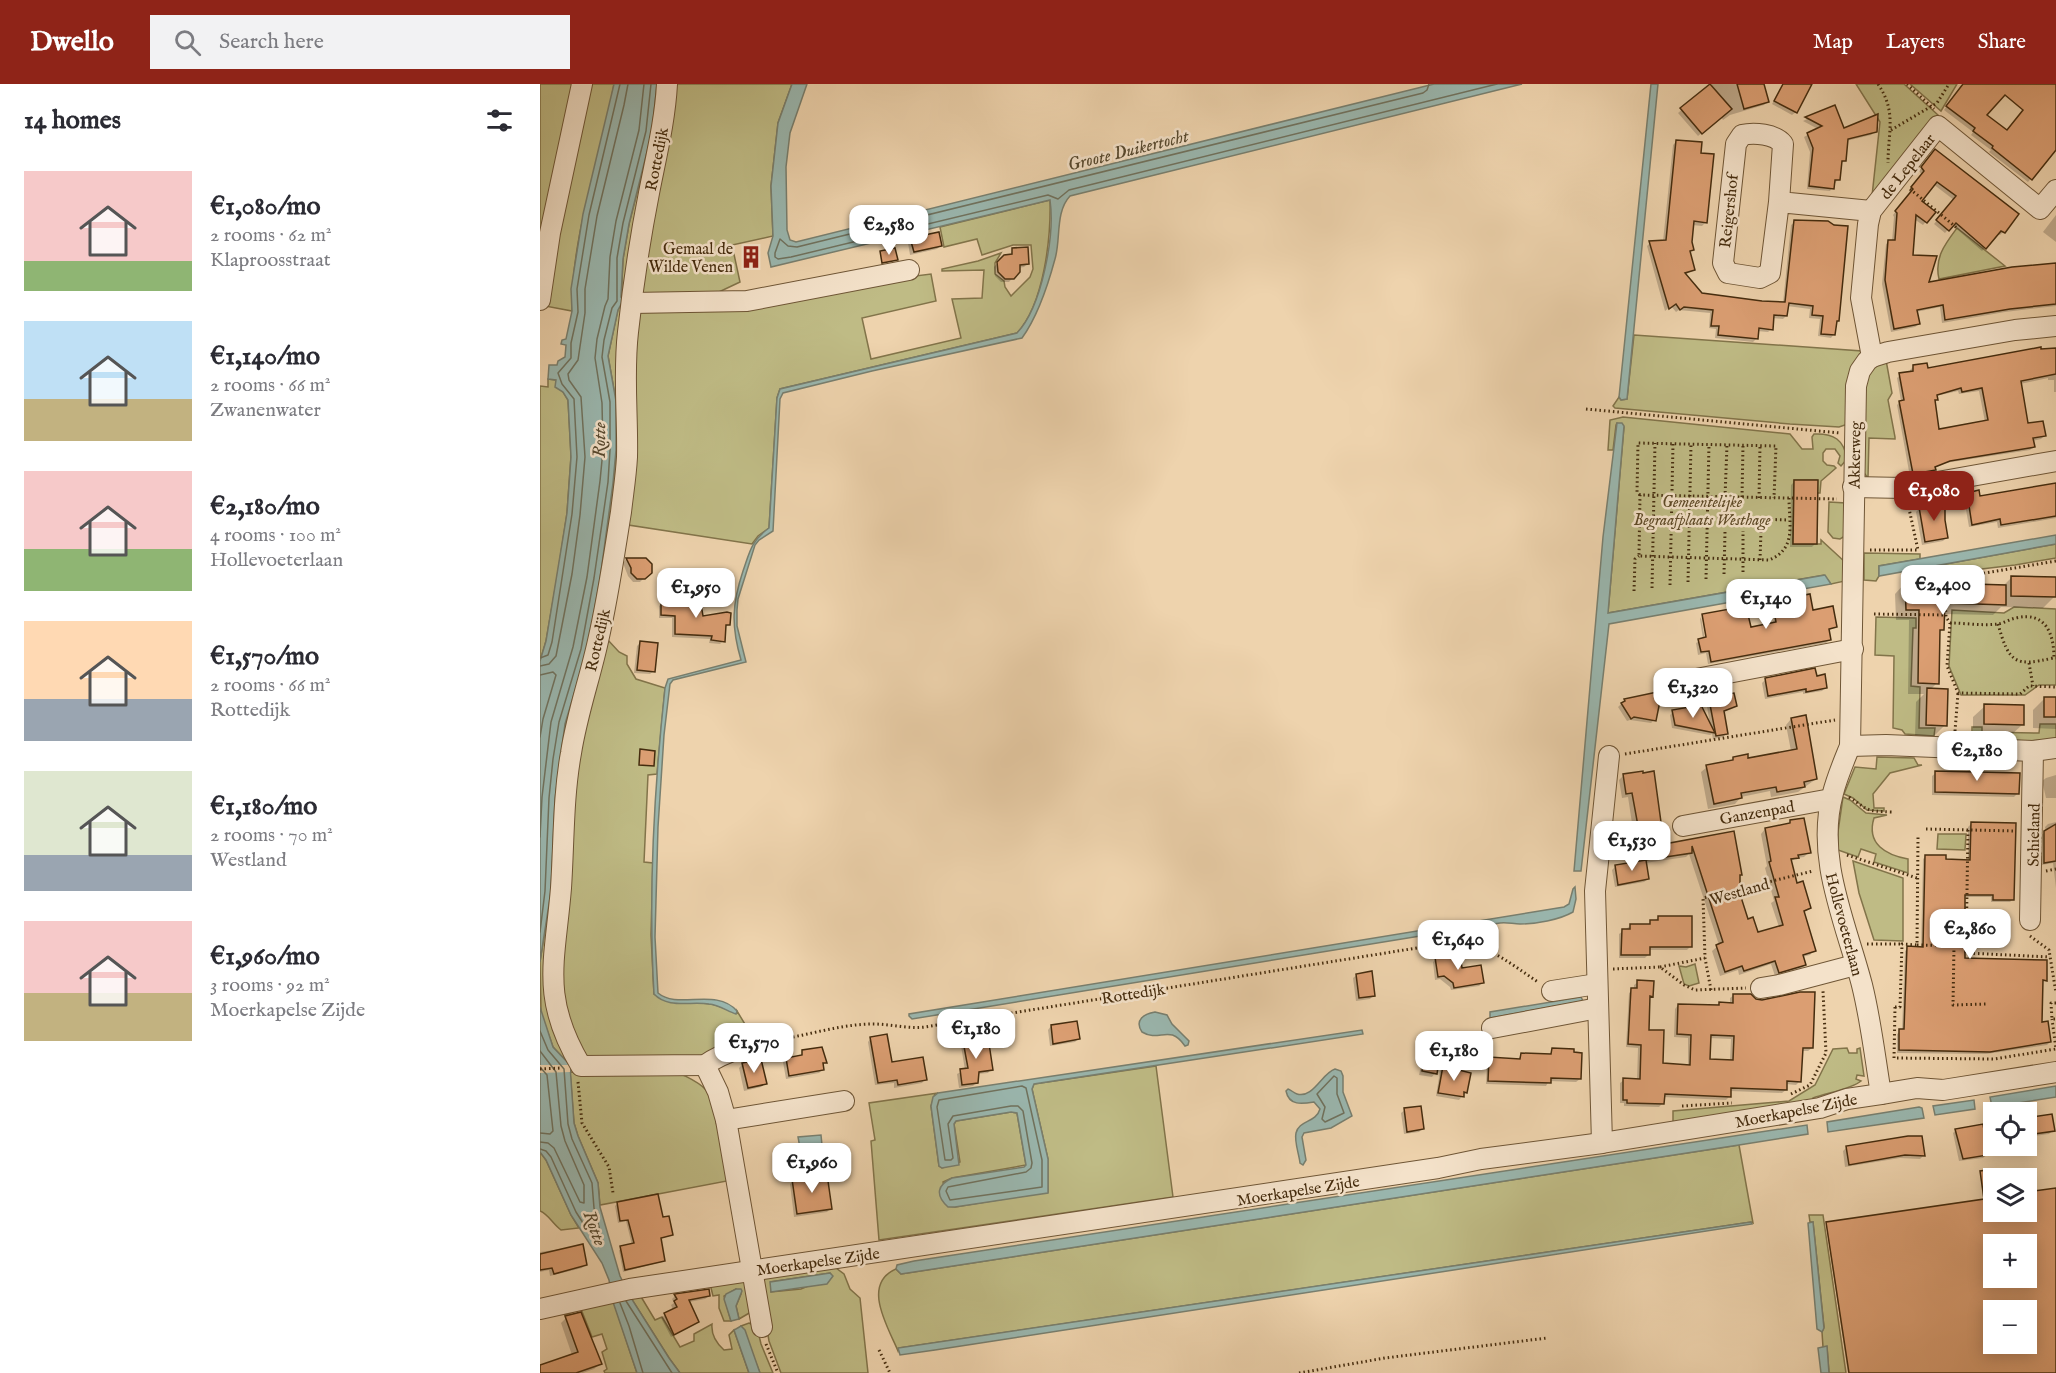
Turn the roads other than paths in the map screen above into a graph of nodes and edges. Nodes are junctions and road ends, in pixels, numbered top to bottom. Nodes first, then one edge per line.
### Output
1 (582, 84) edge
2 (667, 84) edge
3 (2056, 190) edge
4 (1779, 202) junction
5 (1871, 211) junction
6 (909, 270) dead end
7 (540, 300) edge
8 (632, 303) junction
9 (2056, 326) edge
10 (1872, 357) junction
11 (2056, 461) edge
12 (1853, 493) junction
13 (1852, 649) junction
14 (1691, 680) dead end
15 (1850, 746) junction
16 (2056, 748) edge
17 (2034, 751) junction
18 (1608, 756) road end
19 (1832, 795) junction
20 (1683, 826) dead end
21 (2030, 928) road end
22 (1853, 957) junction
23 (1597, 978) junction
24 (1761, 988) road end
25 (1552, 992) road end
26 (1598, 1008) junction
27 (1492, 1028) dead end
28 (776, 1040) road end
29 (705, 1065) junction
30 (2056, 1072) edge
31 (1881, 1094) junction
32 (844, 1101) dead end
33 (726, 1120) junction
34 (1602, 1143) junction
35 (753, 1270) junction
36 (540, 1309) edge
37 (762, 1327) road end

1 - 7 street
2 - 8 street, Rottedijk
3 - 5 street, de Lepelaar
4 - 4 street, Reigershof
4 - 5 street
5 - 10 street, de Lepelaar
6 - 8 street
8 - 29 street, Rottedijk
9 - 10 street
10 - 12 street, Akkerweg
11 - 12 street
12 - 13 street, Akkerweg
13 - 14 street
13 - 15 street, Akkerweg
15 - 17 street
15 - 19 street, Hollevoeterlaan
16 - 17 street
17 - 21 street, Schieland
18 - 23 street
19 - 20 street, Ganzenpad
19 - 22 street, Hollevoeterlaan
22 - 24 street
22 - 31 street, Hollevoeterlaan
23 - 25 street
23 - 26 street
26 - 27 street
26 - 34 street
28 - 29 street
29 - 33 street
30 - 31 street, Moerkapelse Zijde
31 - 34 street, Moerkapelse Zijde
32 - 33 street
33 - 35 street
34 - 35 street, Moerkapelse Zijde
35 - 36 street, Moerkapelse Zijde
35 - 37 street

